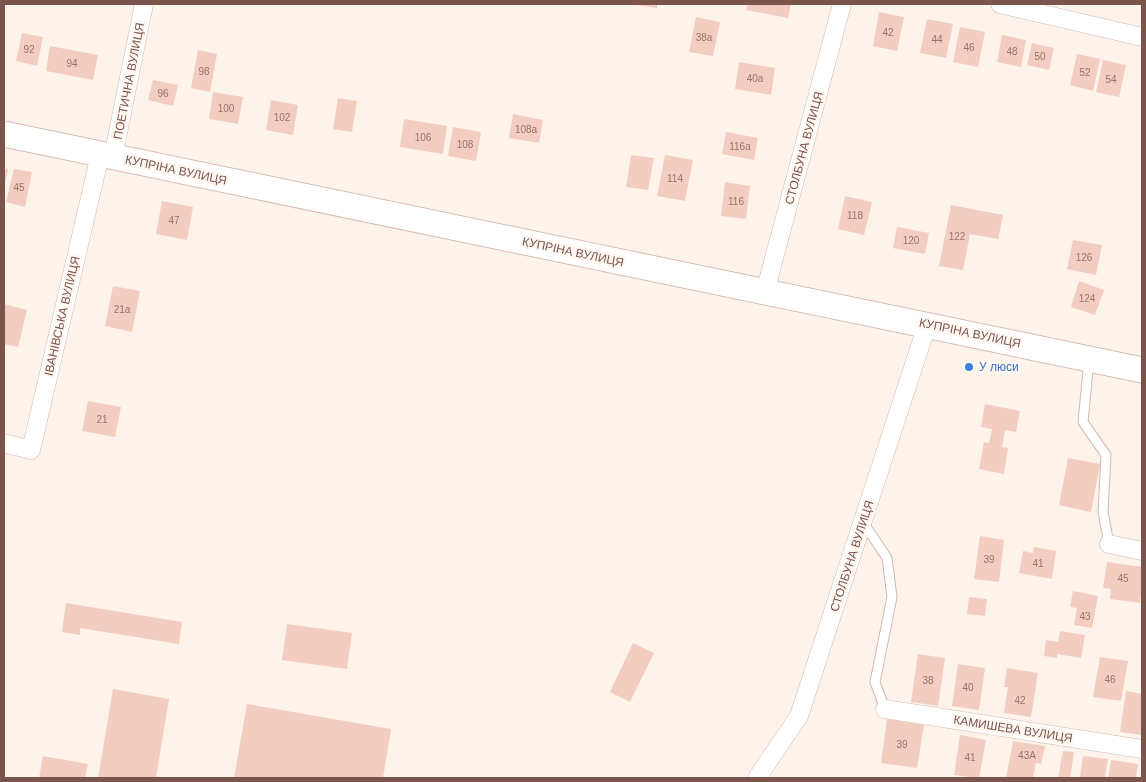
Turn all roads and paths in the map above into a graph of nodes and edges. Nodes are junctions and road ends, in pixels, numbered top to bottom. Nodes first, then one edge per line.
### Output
1 (144, 4) edge
2 (842, 4) edge
3 (1000, 4) edge
4 (1142, 37) edge
5 (4, 134) edge
6 (107, 156) junction
7 (766, 292) junction
8 (928, 325) junction
9 (1089, 358) junction
10 (1142, 370) edge
11 (4, 443) edge
12 (863, 522) junction
13 (1109, 544) joint
14 (1142, 551) edge
15 (885, 709) joint
16 (1142, 749) edge
17 (757, 778) edge

1 - 6 street, ПОЕТИЧНА ВУЛИЦЯ
2 - 7 street, СТОЛБУНА ВУЛИЦЯ
3 - 4 street
5 - 6 main road, КУПРІНА ВУЛИЦЯ
6 - 7 main road, КУПРІНА ВУЛИЦЯ
6 - 11 street, ІВАНІВСЬКА ВУЛИЦЯ
7 - 8 main road, КУПРІНА ВУЛИЦЯ
8 - 9 main road, КУПРІНА ВУЛИЦЯ
8 - 12 street, СТОЛБУНА ВУЛИЦЯ
9 - 10 main road, КУПРІНА ВУЛИЦЯ
9 - 13 lane
12 - 15 lane
12 - 17 street, СТОЛБУНА ВУЛИЦЯ
13 - 14 street
15 - 16 street, КАМИШЕВА ВУЛИЦЯ

